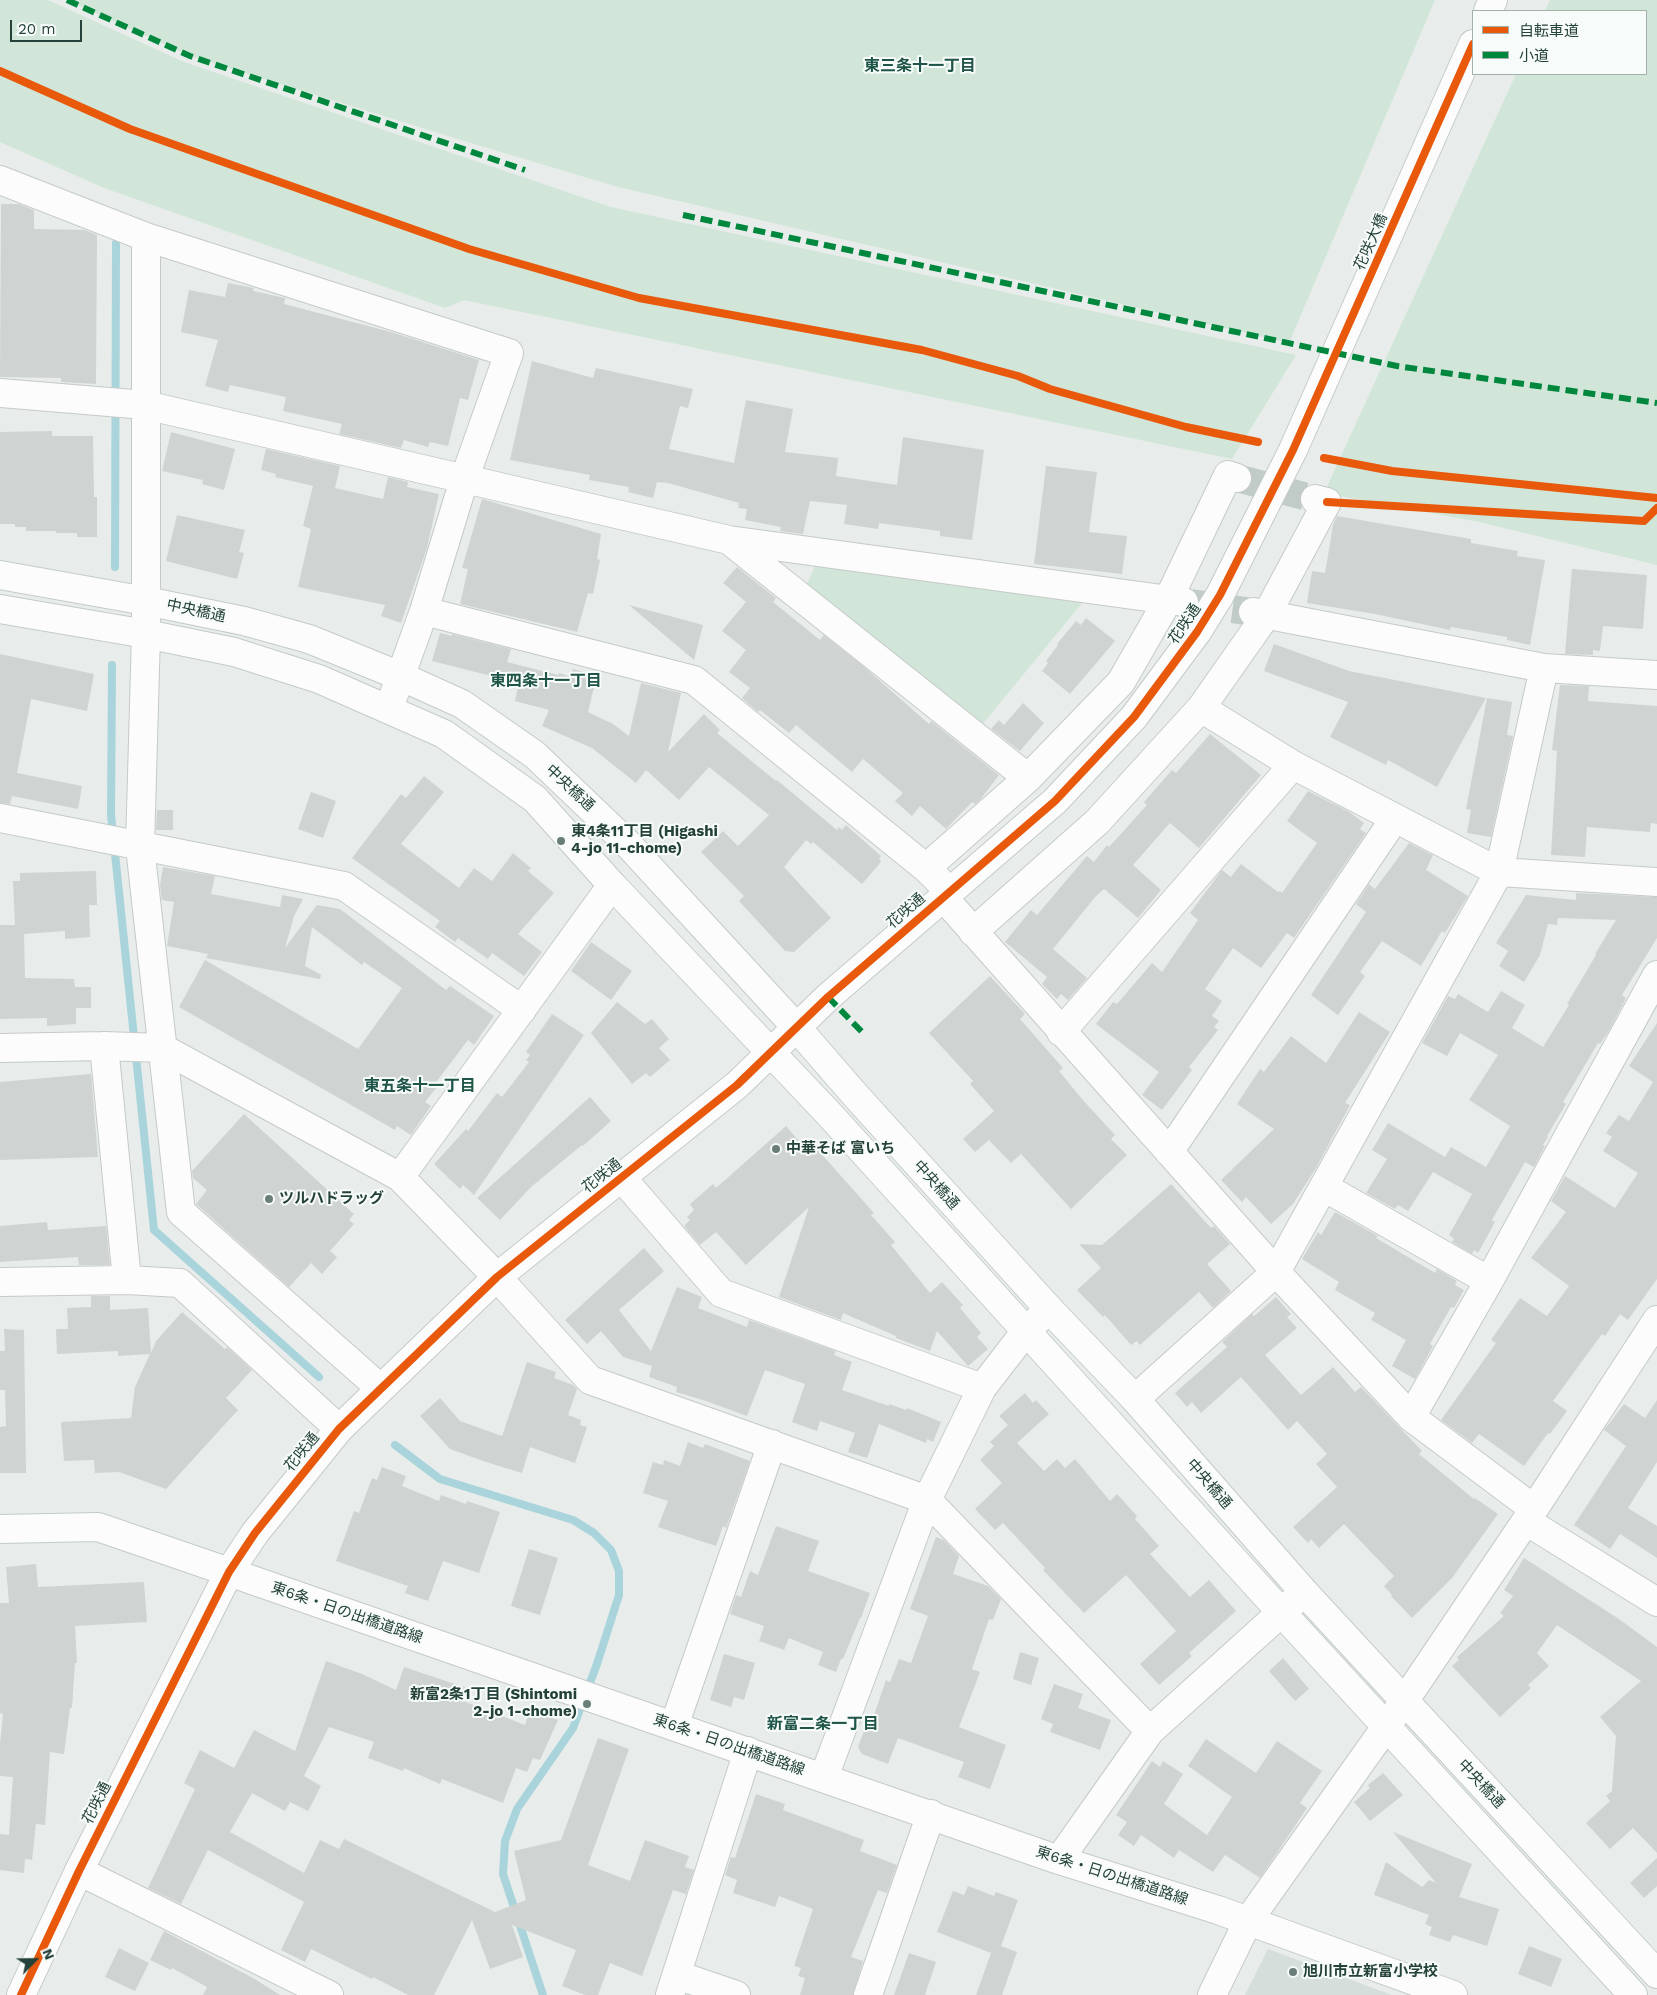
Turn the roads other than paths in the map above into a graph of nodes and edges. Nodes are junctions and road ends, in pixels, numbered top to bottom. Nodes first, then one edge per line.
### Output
1 (1472, 46) edge
2 (0, 180) edge
3 (146, 237) junction
4 (0, 393) edge
5 (124, 403) junction
6 (1293, 450) joint
7 (1237, 478) dead end
8 (464, 480) junction
9 (1315, 499) dead end
10 (729, 540) junction
11 (0, 575) edge
12 (146, 600) junction
13 (1176, 601) junction
14 (0, 610) edge
15 (424, 610) junction
16 (1260, 613) junction
17 (146, 634) junction
18 (1544, 668) junction
19 (1657, 675) edge
20 (400, 676) junction
21 (389, 708) junction
22 (1201, 708) junction
23 (1293, 765) junction
24 (1028, 778) junction
25 (0, 818) edge
26 (1395, 818) junction
27 (121, 842) junction
28 (926, 868) junction
29 (1498, 872) junction
30 (1657, 882) edge
31 (612, 885) junction
32 (946, 894) junction
33 (974, 932) junction
34 (1657, 975) edge
35 (522, 1010) junction
36 (797, 1028) junction
37 (1061, 1032) junction
38 (133, 1047) junction
39 (0, 1048) edge
40 (771, 1053) junction
41 (1169, 1152) junction
42 (400, 1177) junction
43 (622, 1178) junction
44 (1324, 1187) junction
45 (1276, 1272) junction
46 (497, 1277) junction
47 (127, 1280) junction
48 (1489, 1281) junction
49 (0, 1282) edge
50 (1049, 1309) junction
51 (1657, 1320) edge
52 (1026, 1331) junction
53 (380, 1388) junction
54 (982, 1388) junction
55 (1135, 1399) junction
56 (1411, 1417) junction
57 (339, 1429) junction
58 (772, 1444) junction
59 (927, 1500) junction
60 (1530, 1515) junction
61 (0, 1529) edge
62 (229, 1572) junction
63 (1304, 1592) junction
64 (1657, 1602) edge
65 (1281, 1612) junction
66 (1405, 1700) junction
67 (674, 1726) junction
68 (1386, 1727) junction
69 (1150, 1731) junction
70 (748, 1751) junction
71 (824, 1777) junction
72 (930, 1814) junction
73 (1059, 1860) junction
74 (79, 1870) junction
75 (1248, 1921) junction
76 (1657, 1974) edge
77 (673, 1985) edge
78 (21, 1995) edge
79 (329, 1995) edge
80 (736, 1995) edge
81 (868, 1995) edge
82 (1212, 1995) edge
83 (1453, 1995) edge
84 (1633, 1995) edge

1 - 6 street, 花咲大橋
2 - 3 street
3 - 5 street
3 - 8 street
4 - 5 street
5 - 8 street
5 - 12 street
6 - 32 street, 花咲通
7 - 13 street
8 - 10 street
8 - 15 street
9 - 16 street
10 - 13 street
10 - 24 street
11 - 12 street, 中央橋通
12 - 17 street
12 - 20 street, 中央橋通
13 - 24 street
14 - 17 street, 中央橋通
15 - 20 street
15 - 28 street
16 - 18 street
16 - 22 street
17 - 21 street, 中央橋通
17 - 27 street
18 - 19 street
18 - 29 street
20 - 21 street
20 - 36 street, 中央橋通
21 - 31 street, 中央橋通
22 - 23 street
22 - 33 street
23 - 26 street
23 - 37 street
24 - 28 street
25 - 27 street
26 - 29 street
26 - 41 street
27 - 35 street
27 - 38 street
28 - 32 street
29 - 30 street
29 - 44 street
31 - 35 street
31 - 40 street, 中央橋通
32 - 33 street
32 - 36 street, 花咲通
33 - 37 street
34 - 48 street
35 - 42 street
36 - 40 street, 花咲通
36 - 50 street, 中央橋通
37 - 41 street
38 - 39 street
38 - 42 street
38 - 47 street
38 - 53 street
40 - 43 street, 花咲通
40 - 52 street, 中央橋通
41 - 45 street
42 - 46 street
43 - 46 street, 花咲通
43 - 54 street
44 - 45 street
44 - 48 street
45 - 55 street
45 - 56 street
46 - 53 street, 花咲通
46 - 58 street
47 - 49 street
47 - 57 street
48 - 56 street
50 - 52 street
50 - 55 street, 中央橋通
51 - 60 street
52 - 54 street
52 - 65 street, 中央橋通
53 - 57 street, 花咲通
54 - 59 street
55 - 63 street, 中央橋通
56 - 60 street
57 - 62 street, 花咲通
58 - 59 street
58 - 67 street
59 - 69 street
59 - 71 street
60 - 64 street
60 - 66 street
61 - 62 street, 東6条・日の出橋道路線
62 - 67 street, 東6条・日の出橋道路線
62 - 74 street, 花咲通
63 - 65 street
63 - 66 street, 中央橋通
65 - 68 street, 中央橋通
65 - 69 street
66 - 68 street
66 - 76 street, 中央橋通
67 - 70 street, 東6条・日の出橋道路線
68 - 75 street
68 - 84 street, 中央橋通
69 - 73 street
70 - 71 street, 東6条・日の出橋道路線
70 - 77 street
71 - 72 street, 東6条・日の出橋道路線
72 - 73 street, 東6条・日の出橋道路線
72 - 81 street
73 - 75 street, 東6条・日の出橋道路線
74 - 78 street, 花咲通
74 - 79 street
75 - 82 street
75 - 83 street, 東6条・日の出橋道路線
77 - 80 street

